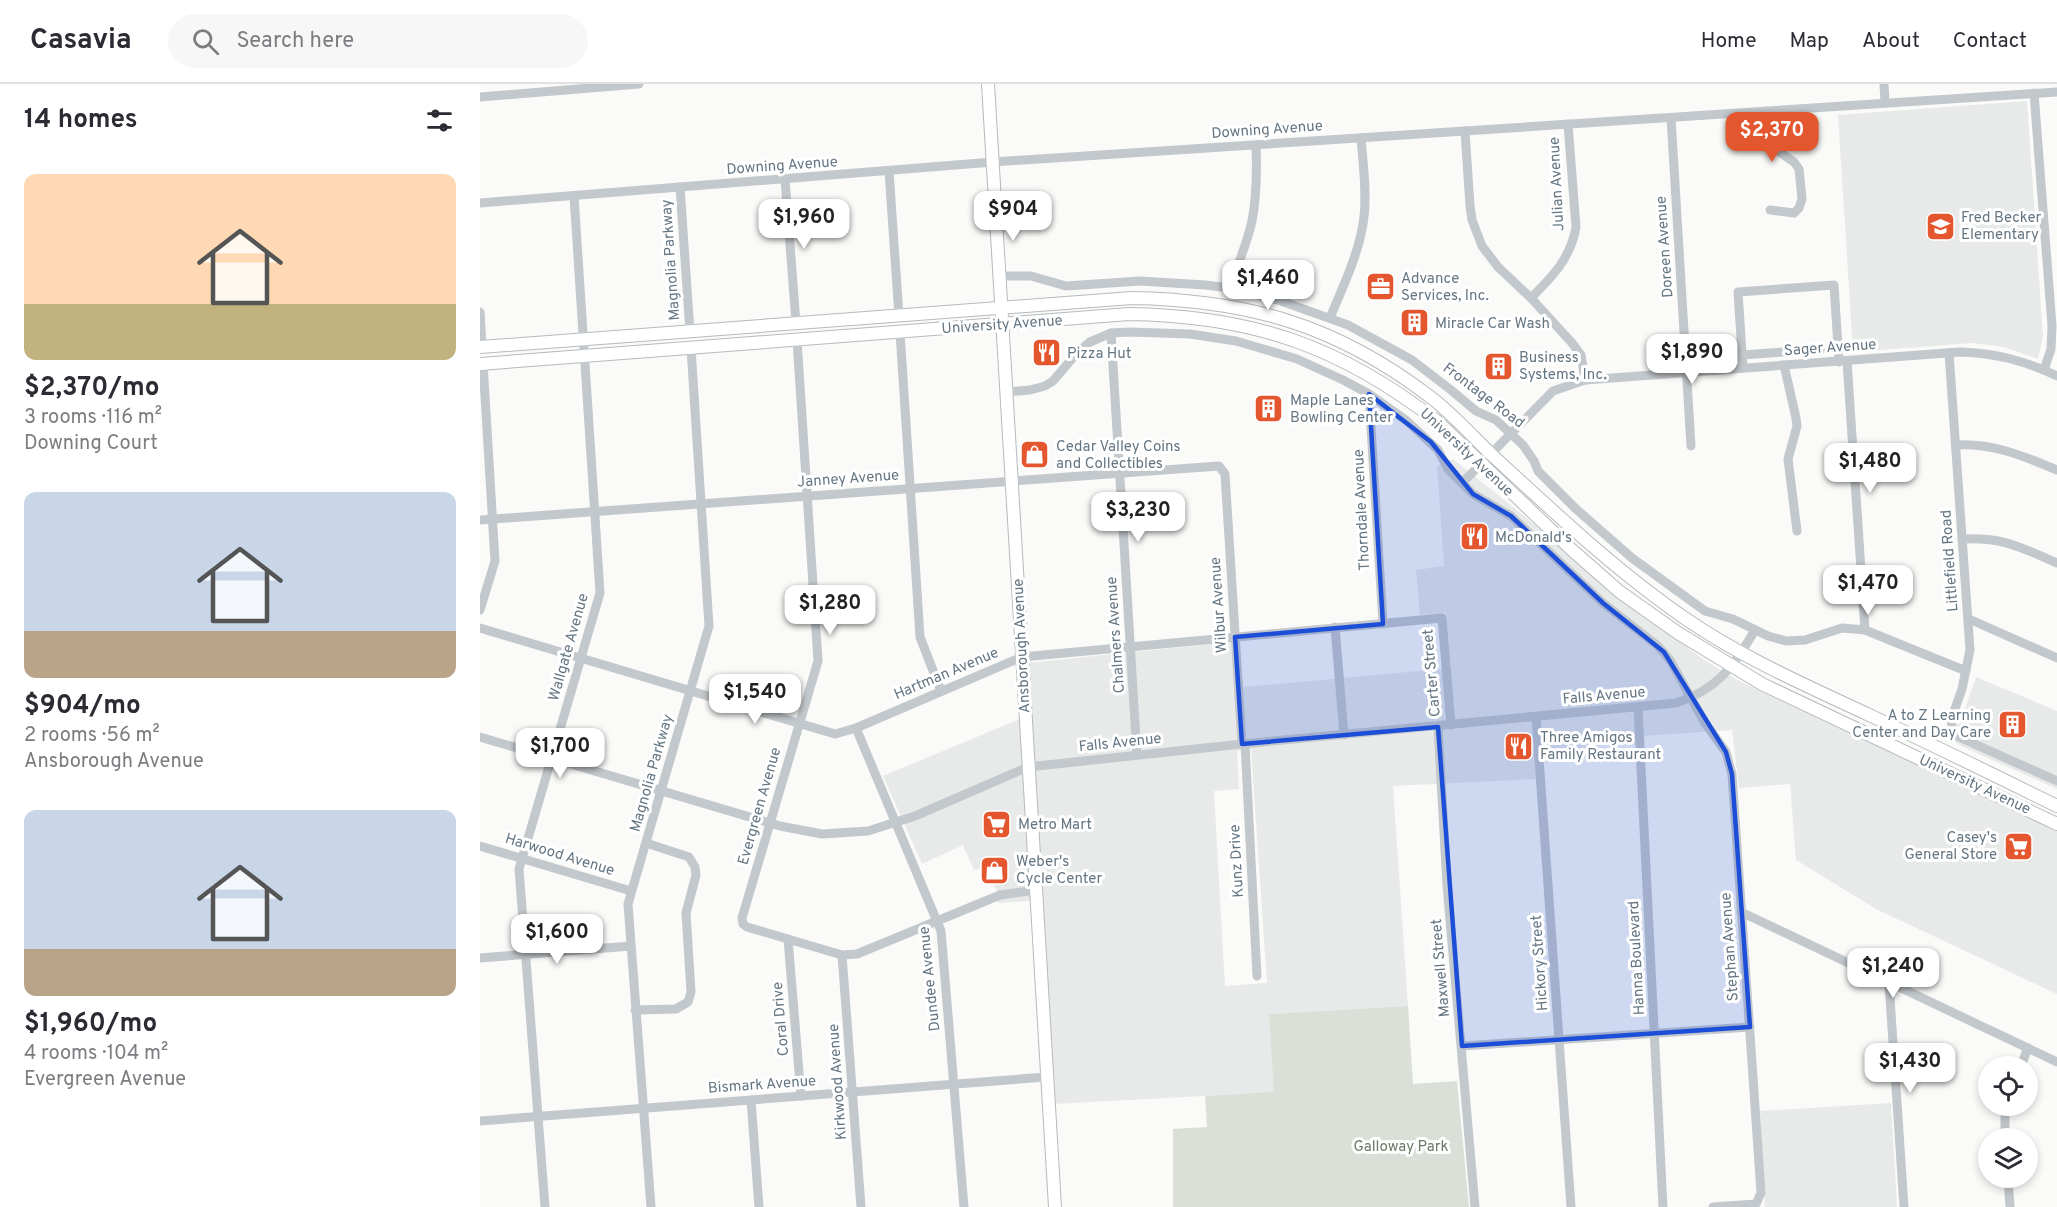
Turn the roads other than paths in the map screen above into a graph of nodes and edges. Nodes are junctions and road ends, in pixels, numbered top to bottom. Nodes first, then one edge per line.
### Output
1 (639, 84) edge
2 (988, 84) edge
3 (1884, 84) edge
4 (2057, 92) edge
5 (2034, 93) junction
6 (480, 97) edge
7 (1885, 103) junction
8 (1766, 111) junction
9 (1671, 117) junction
10 (1568, 124) junction
11 (1465, 131) junction
12 (1361, 138) junction
13 (1256, 145) junction
14 (993, 162) junction
15 (889, 171) junction
16 (784, 179) junction
17 (680, 188) junction
18 (574, 196) junction
19 (480, 203) edge
20 (1770, 210) dead end
21 (1000, 276) junction
22 (1230, 288) junction
23 (1531, 298) junction
24 (1001, 308) junction
25 (480, 312) edge
26 (899, 316) junction
27 (1330, 318) junction
28 (796, 323) junction
29 (1002, 324) junction
30 (690, 332) junction
31 (900, 332) junction
32 (1111, 333) junction
33 (584, 340) junction
34 (797, 340) junction
35 (481, 347) edge
36 (691, 348) junction
37 (1838, 348) junction
38 (1949, 353) junction
39 (1742, 355) junction
40 (585, 356) junction
41 (1843, 361) junction
42 (482, 363) edge
43 (1784, 365) junction
44 (1743, 368) junction
45 (2044, 370) junction
46 (1687, 372) junction
47 (2057, 376) edge
48 (1585, 380) junction
49 (1006, 392) junction
50 (1369, 394) junction
51 (1511, 433) junction
52 (1956, 445) junction
53 (1691, 446) dead end
54 (1490, 453) junction
55 (1481, 463) junction
56 (1219, 466) joint
57 (2057, 470) edge
58 (1120, 473) junction
59 (1011, 481) junction
60 (1462, 483) junction
61 (910, 488) junction
62 (807, 496) junction
63 (701, 504) junction
64 (595, 512) junction
65 (492, 519) junction
66 (480, 520) edge
67 (1797, 531) dead end
68 (1962, 539) junction
69 (2057, 563) edge
70 (480, 610) edge
71 (1442, 618) joint
72 (1969, 619) junction
73 (1383, 624) junction
74 (1335, 627) junction
75 (480, 628) edge
76 (1755, 630) junction
77 (1865, 630) junction
78 (1234, 637) junction
79 (1130, 647) junction
80 (1741, 654) junction
81 (1022, 657) junction
82 (581, 658) junction
83 (2057, 658) edge
84 (1731, 667) junction
85 (1966, 671) junction
86 (690, 691) junction
87 (941, 691) junction
88 (1690, 699) junction
89 (1638, 708) junction
90 (1536, 717) junction
91 (799, 724) junction
92 (1451, 725) junction
93 (1438, 727) junction
94 (856, 728) junction
95 (1344, 735) junction
96 (480, 737) edge
97 (1244, 744) junction
98 (1137, 755) junction
99 (552, 758) junction
100 (1028, 767) junction
101 (2057, 781) edge
102 (661, 791) junction
103 (2057, 806) edge
104 (770, 823) junction
105 (896, 823) junction
106 (2057, 824) edge
107 (646, 843) junction
108 (480, 846) edge
109 (522, 858) junction
110 (1036, 890) junction
111 (631, 891) junction
112 (1741, 912) junction
113 (937, 920) junction
114 (788, 939) junction
115 (631, 946) junction
116 (525, 954) junction
117 (842, 955) junction
118 (480, 958) edge
119 (1257, 976) dead end
120 (1889, 982) junction
121 (635, 1010) junction
122 (1750, 1027) junction
123 (1655, 1033) junction
124 (1559, 1040) junction
125 (1462, 1046) junction
126 (2028, 1048) junction
127 (2025, 1056) edge
128 (2057, 1062) edge
129 (1046, 1077) junction
130 (954, 1084) junction
131 (852, 1092) junction
132 (801, 1096) junction
133 (751, 1100) junction
134 (644, 1108) junction
135 (538, 1116) junction
136 (480, 1121) edge
137 (2009, 1188) edge
138 (545, 1207) edge
139 (651, 1207) edge
140 (759, 1207) edge
141 (861, 1207) edge
142 (964, 1207) edge
143 (1055, 1207) edge
144 (1475, 1207) edge
145 (1571, 1207) edge
146 (1663, 1207) edge
147 (1713, 1207) edge
148 (1904, 1207) edge
149 (2010, 1207) edge

1 - 6 street
2 - 14 main road, Ansborough Avenue
3 - 7 street
4 - 5 street, Downing Avenue
5 - 7 street, Downing Avenue
5 - 45 street
7 - 8 street, Downing Avenue
8 - 9 street, Downing Avenue
8 - 20 street
9 - 10 street, Downing Avenue
9 - 46 street, Doreen Avenue
10 - 11 street, Downing Avenue
10 - 23 street, Julian Avenue
11 - 12 street, Downing Avenue
11 - 23 street
12 - 13 street, Downing Avenue
12 - 27 street
13 - 14 street, Downing Avenue
13 - 22 street
14 - 15 street, Downing Avenue
14 - 21 main road, Ansborough Avenue
15 - 16 street, Downing Avenue
15 - 26 street
16 - 17 street, Downing Avenue
16 - 28 street
17 - 18 street, Downing Avenue
17 - 30 street, Magnolia Parkway
18 - 19 street, Downing Avenue
18 - 33 street, Wallgate Avenue
21 - 22 street, Frontage Road
21 - 24 main road, Ansborough Avenue
22 - 27 street, Frontage Road
23 - 48 street
24 - 26 main road, University Avenue
24 - 29 main road, Ansborough Avenue
24 - 54 main road, University Avenue
25 - 35 street
26 - 28 main road, University Avenue
27 - 51 street, Frontage Road
28 - 30 main road, University Avenue
29 - 31 main road, University Avenue
29 - 49 main road, Ansborough Avenue
29 - 55 main road, University Avenue
30 - 33 main road, University Avenue
31 - 34 main road, University Avenue
31 - 61 street
32 - 49 street
32 - 50 street
32 - 58 street, Chalmers Avenue
33 - 35 main road, University Avenue
33 - 40 street, Wallgate Avenue
34 - 36 main road, University Avenue
34 - 62 street, Evergreen Avenue
36 - 40 main road, University Avenue
36 - 63 street, Magnolia Parkway
37 - 39 street
37 - 39 street
37 - 41 street
38 - 41 street, Sager Avenue
38 - 45 street, Sager Avenue
38 - 52 street, Littlefield Road
39 - 44 street
40 - 42 main road, University Avenue
40 - 64 street, Wallgate Avenue
41 - 43 street, Sager Avenue
41 - 77 street
42 - 65 street
43 - 44 street, Sager Avenue
43 - 67 street
44 - 46 street, Sager Avenue
45 - 47 street, Sager Avenue
46 - 48 street, Sager Avenue
46 - 53 street, Doreen Avenue
48 - 51 street, Sager Avenue
49 - 59 main road, Ansborough Avenue
50 - 60 street
50 - 73 street, Thorndale Avenue
51 - 54 street, Sager Avenue
51 - 76 street, Frontage Road
52 - 57 street
52 - 68 street, Littlefield Road
54 - 55 street, Sager Avenue
54 - 80 main road, University Avenue
55 - 60 street, Sager Avenue
55 - 84 main road, University Avenue
56 - 58 street, Janney Avenue
56 - 78 street, Wilbur Avenue
58 - 59 street, Janney Avenue
58 - 79 street, Chalmers Avenue
59 - 61 street, Janney Avenue
59 - 81 main road, Ansborough Avenue
60 - 88 street
61 - 62 street, Janney Avenue
61 - 87 street
62 - 63 street, Janney Avenue
62 - 91 street, Evergreen Avenue
63 - 64 street, Janney Avenue
63 - 86 street, Magnolia Parkway
64 - 65 street, Janney Avenue
64 - 82 street, Wallgate Avenue
65 - 66 street, Janney Avenue
65 - 70 street
68 - 69 street
68 - 72 street, Littlefield Road
71 - 73 street, Hartman Avenue
71 - 92 street, Carter Street
72 - 83 street
72 - 85 street, Littlefield Road
73 - 74 street, Hartman Avenue
74 - 78 street, Hartman Avenue
74 - 95 street
75 - 82 street, Hartman Avenue
76 - 77 street, Frontage Road
76 - 80 street, Falls Avenue
77 - 85 street
78 - 79 street, Hartman Avenue
78 - 97 street, Wilbur Avenue
79 - 81 street, Hartman Avenue
79 - 98 street, Chalmers Avenue
80 - 84 street, Falls Avenue
80 - 103 main road, University Avenue
81 - 87 street, Hartman Avenue
81 - 100 main road, Ansborough Avenue
82 - 86 street, Hartman Avenue
82 - 99 street, Wallgate Avenue
84 - 88 street, Falls Avenue
84 - 106 main road, University Avenue
85 - 101 street, Littlefield Road
86 - 91 street, Hartman Avenue
86 - 102 street, Magnolia Parkway
87 - 94 street, Hartman Avenue
88 - 89 street, Falls Avenue
88 - 112 street, Stephan Avenue
89 - 90 street, Falls Avenue
89 - 123 street, Hanna Boulevard
90 - 92 street, Falls Avenue
90 - 124 street, Hickory Street
91 - 94 street, Hartman Avenue
91 - 104 street, Evergreen Avenue
92 - 93 street, Falls Avenue
93 - 95 street, Falls Avenue
93 - 125 street, Maxwell Street
94 - 105 street, Dundee Avenue
95 - 97 street, Falls Avenue
96 - 99 street, Falls Avenue
97 - 98 street, Falls Avenue
97 - 119 street, Kunz Drive
98 - 100 street, Falls Avenue
99 - 102 street, Falls Avenue
99 - 109 street, Wallgate Avenue
100 - 105 street, Falls Avenue
100 - 110 main road, Ansborough Avenue
102 - 104 street, Falls Avenue
102 - 107 street, Magnolia Parkway
104 - 105 street, Falls Avenue
104 - 114 street, Evergreen Avenue
105 - 113 street, Dundee Avenue
107 - 111 street, Magnolia Parkway
107 - 121 street
108 - 109 street, Harwood Avenue
109 - 111 street, Harwood Avenue
109 - 116 street, Wallgate Avenue
110 - 113 street
110 - 129 main road, Ansborough Avenue
111 - 115 street, Magnolia Parkway
112 - 120 street
112 - 122 street, Stephan Avenue
113 - 117 street
113 - 130 street, Dundee Avenue
114 - 117 street
114 - 132 street, Coral Drive
115 - 116 street
115 - 121 street, Magnolia Parkway
116 - 118 street
116 - 135 street, Wallgate Avenue
117 - 131 street, Kirkwood Avenue
120 - 126 street
120 - 148 street
121 - 134 street, Magnolia Parkway
122 - 123 street
122 - 147 street, Stephan Avenue
123 - 124 street
123 - 146 street, Hanna Boulevard
124 - 125 street
124 - 145 street, Hickory Street
125 - 144 street, Maxwell Street
126 - 127 street
126 - 128 street
129 - 130 street, Bismark Avenue
129 - 143 main road, Ansborough Avenue
130 - 131 street, Bismark Avenue
130 - 142 street, Dundee Avenue
131 - 132 street, Bismark Avenue
131 - 141 street, Kirkwood Avenue
132 - 133 street, Bismark Avenue
133 - 134 street, Bismark Avenue
133 - 140 street
134 - 135 street, Bismark Avenue
134 - 139 street, Magnolia Parkway
135 - 136 street, Bismark Avenue
135 - 138 street, Wallgate Avenue
137 - 149 street

